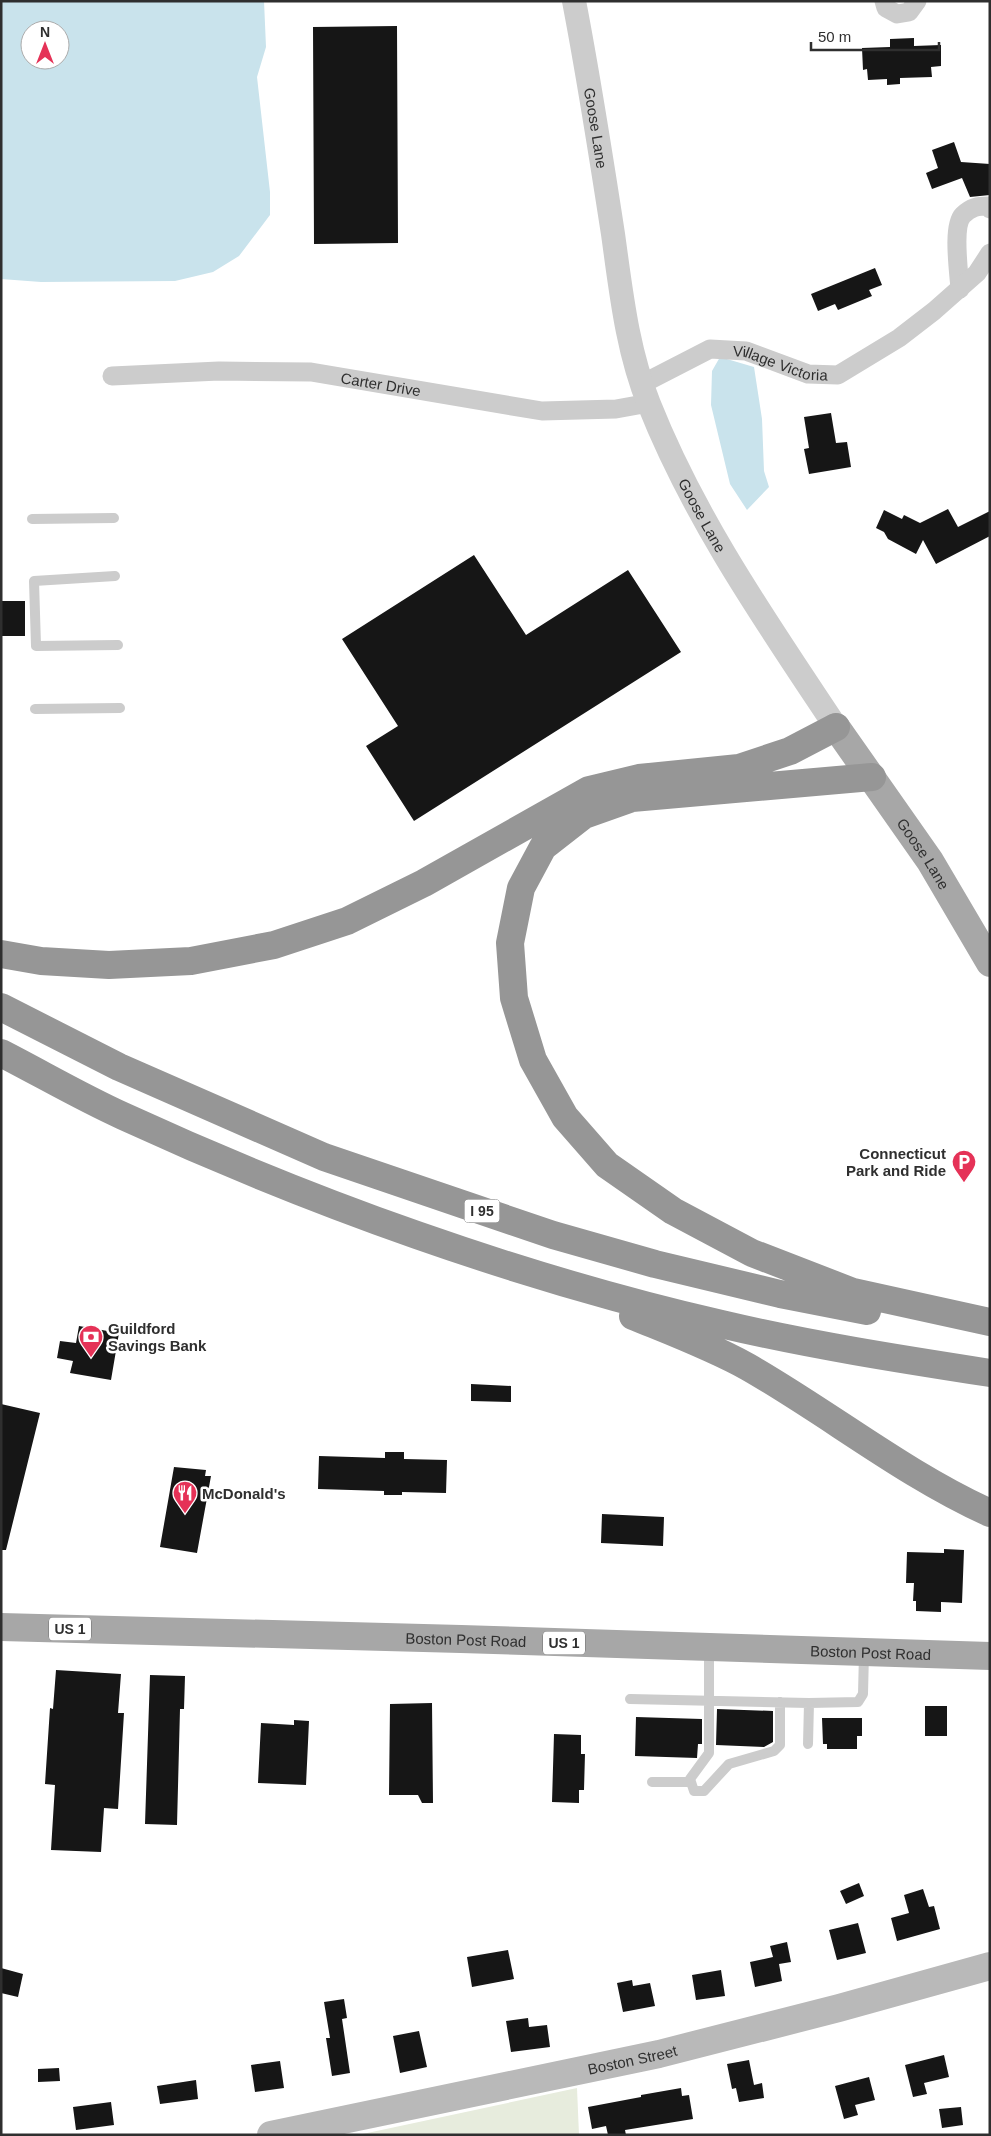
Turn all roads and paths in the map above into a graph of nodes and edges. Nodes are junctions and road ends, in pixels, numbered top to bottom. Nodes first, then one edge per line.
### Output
1 (574, 1) edge
2 (884, 1) edge
3 (917, 1) edge
4 (990, 208) edge
5 (990, 253) edge
6 (960, 289) junction
7 (112, 376) dead end
8 (645, 393) junction
9 (114, 518) dead end
10 (32, 519) dead end
11 (116, 576) dead end
12 (118, 645) dead end
13 (120, 708) dead end
14 (34, 709) dead end
15 (836, 727) junction
16 (872, 777) junction
17 (1, 954) edge
18 (990, 963) edge
19 (1, 1007) edge
20 (1, 1054) edge
21 (498, 1262) junction
22 (990, 1322) edge
23 (990, 1332) edge
24 (990, 1372) edge
25 (990, 1513) edge
26 (1, 1628) edge
27 (709, 1647) junction
28 (864, 1652) junction
29 (990, 1656) edge
30 (630, 1699) dead end
31 (708, 1700) junction
32 (780, 1702) junction
33 (809, 1703) junction
34 (808, 1744) dead end
35 (652, 1782) dead end
36 (690, 1782) junction
37 (990, 1966) edge
38 (271, 2135) edge

1 - 8 street, Goose Lane
2 - 3 street
4 - 6 street
5 - 6 street, Village Victoria
6 - 8 street, Village Victoria
7 - 8 street, Carter Drive
8 - 15 street, Goose Lane
9 - 10 lane
11 - 12 lane
13 - 14 lane
15 - 16 main road, Goose Lane
15 - 17 highway
16 - 18 main road, Goose Lane
16 - 22 highway
19 - 23 highway, I 95
20 - 21 highway
21 - 24 highway
21 - 25 highway
26 - 27 main road, Boston Post Road / US 1
27 - 28 main road, Boston Post Road / US 1
27 - 31 lane
28 - 29 main road, Boston Post Road / US 1
28 - 33 lane
30 - 31 lane
31 - 32 lane
31 - 36 lane
32 - 33 lane
32 - 36 lane
33 - 34 lane
35 - 36 lane
37 - 38 main road, Boston Street

